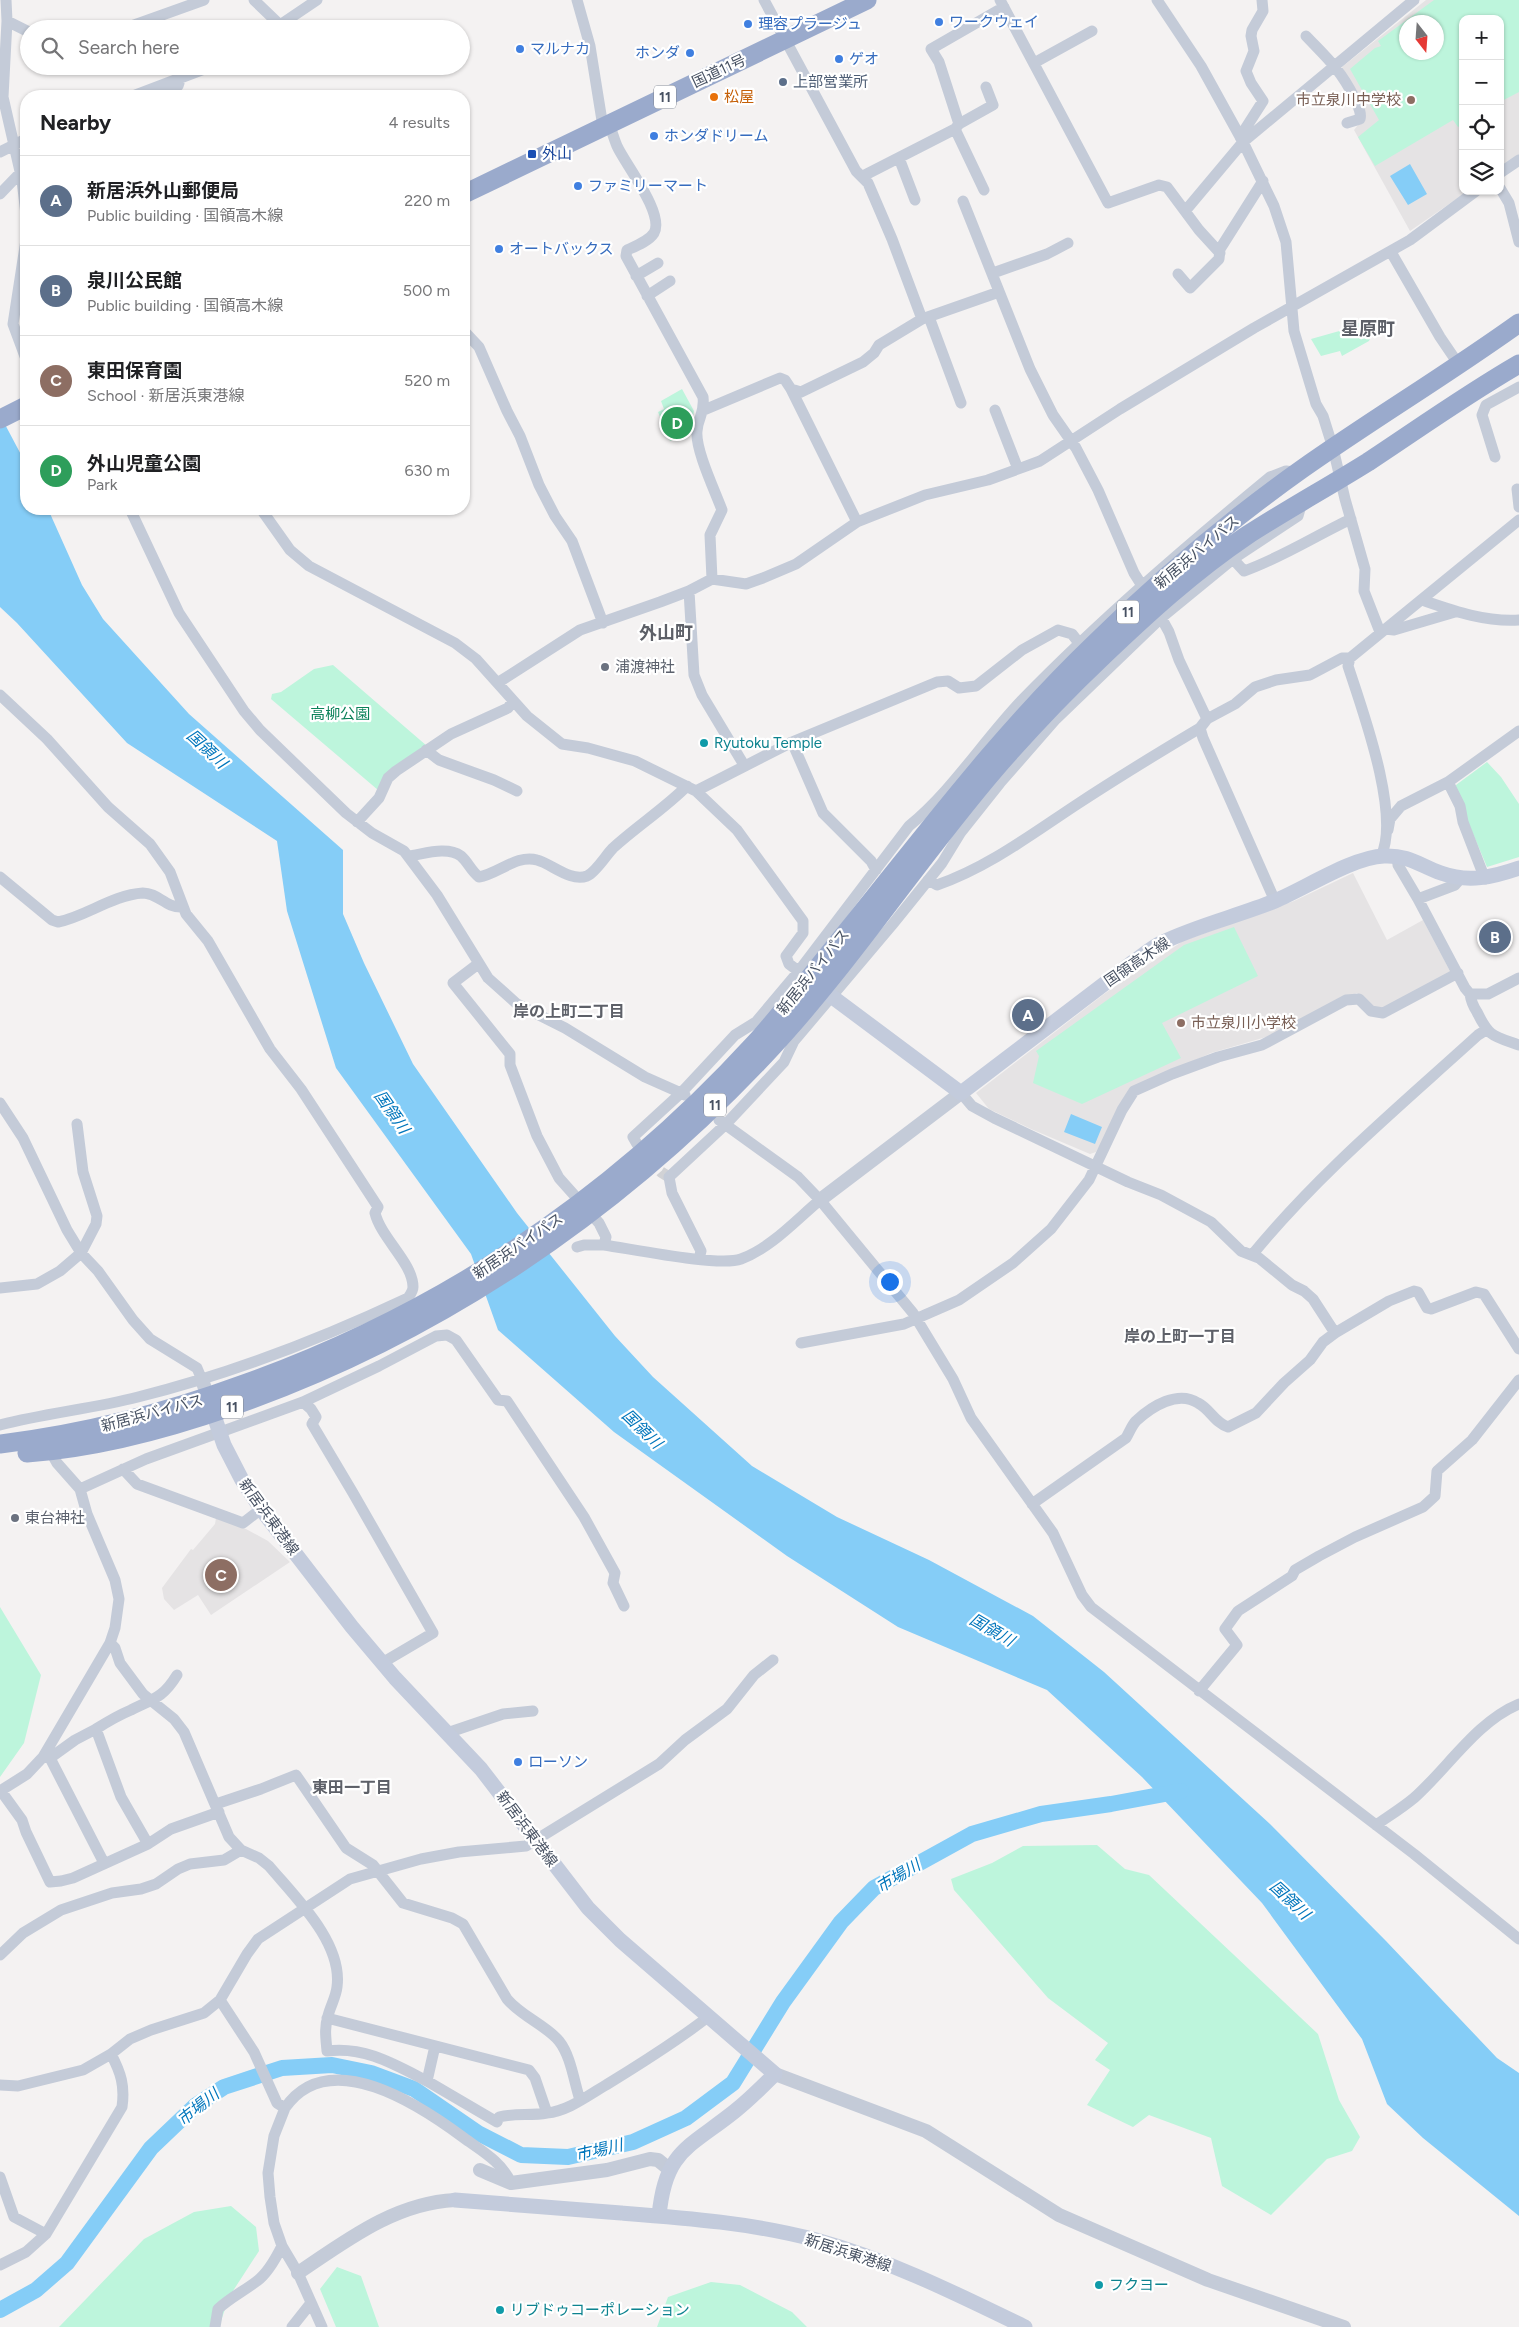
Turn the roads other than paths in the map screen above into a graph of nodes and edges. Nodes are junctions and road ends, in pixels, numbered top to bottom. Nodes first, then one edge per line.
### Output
1 (6, 0) edge
2 (204, 0) edge
3 (254, 0) edge
4 (317, 0) edge
5 (577, 0) edge
6 (764, 0) edge
7 (867, 0) edge
8 (1157, 0) edge
9 (1262, 0) edge
10 (1414, 0) edge
11 (1002, 3) edge
12 (148, 20) edge
13 (271, 20) edge
14 (287, 20) edge
15 (7, 21) junction
16 (20, 28) edge
17 (1092, 31) dead end
18 (1306, 36) dead end
19 (786, 40) junction
20 (1034, 63) junction
21 (1336, 67) junction
22 (190, 75) edge
23 (180, 79) junction
24 (986, 87) dead end
25 (150, 90) edge
26 (171, 90) edge
27 (1347, 123) dead end
28 (606, 125) junction
29 (957, 127) junction
30 (1242, 140) junction
31 (20, 142) edge
32 (15, 144) junction
33 (0, 152) edge
34 (899, 158) junction
35 (1519, 160) edge
36 (20, 162) edge
37 (1504, 170) edge
38 (863, 176) junction
39 (20, 179) edge
40 (1263, 181) junction
41 (984, 190) dead end
42 (470, 191) edge
43 (0, 194) edge
44 (1471, 195) edge
45 (1504, 195) edge
46 (915, 200) dead end
47 (963, 201) dead end
48 (1186, 210) junction
49 (1519, 242) edge
50 (1068, 243) dead end
51 (1391, 252) junction
52 (1220, 253) junction
53 (658, 263) dead end
54 (993, 273) junction
55 (1178, 274) dead end
56 (636, 276) junction
57 (20, 279) edge
58 (670, 281) dead end
59 (999, 292) junction
60 (647, 296) junction
61 (1292, 308) junction
62 (926, 318) junction
63 (1519, 323) edge
64 (470, 337) edge
65 (20, 343) edge
66 (1519, 364) edge
67 (1459, 365) junction
68 (1519, 387) edge
69 (791, 389) junction
70 (961, 403) dead end
71 (20, 409) edge
72 (704, 410) junction
73 (995, 410) dead end
74 (0, 419) edge
75 (1071, 441) junction
76 (1333, 448) junction
77 (1495, 457) dead end
78 (1018, 469) junction
79 (1340, 480) junction
80 (1517, 489) dead end
81 (1303, 500) junction
82 (1519, 507) edge
83 (133, 515) edge
84 (266, 515) edge
85 (1351, 519) junction
86 (1519, 520) edge
87 (857, 522) junction
88 (1233, 559) junction
89 (712, 579) junction
90 (690, 591) junction
91 (1422, 600) junction
92 (1152, 601) junction
93 (1455, 612) junction
94 (1519, 620) edge
95 (604, 623) junction
96 (1383, 631) junction
97 (1079, 643) junction
98 (1350, 658) junction
99 (499, 682) junction
100 (0, 695) edge
101 (513, 701) junction
102 (1203, 724) junction
103 (1519, 731) edge
104 (792, 742) junction
105 (426, 750) junction
106 (744, 765) junction
107 (1448, 782) junction
108 (691, 788) junction
109 (517, 791) dead end
110 (357, 822) junction
111 (1387, 836) junction
112 (408, 856) junction
113 (1381, 856) junction
114 (1397, 856) junction
115 (1519, 868) edge
116 (876, 870) junction
117 (0, 877) edge
118 (1461, 878) junction
119 (1484, 879) junction
120 (928, 880) junction
121 (1418, 899) junction
122 (1275, 901) junction
123 (182, 907) junction
124 (478, 964) junction
125 (1458, 973) junction
126 (1519, 978) edge
127 (815, 984) junction
128 (1470, 994) junction
129 (1486, 1030) junction
130 (1519, 1045) edge
131 (961, 1093) junction
132 (683, 1094) junction
133 (0, 1103) edge
134 (722, 1122) junction
135 (77, 1124) dead end
136 (637, 1144) dead end
137 (1097, 1166) junction
138 (820, 1200) junction
139 (604, 1245) junction
140 (576, 1248) dead end
141 (81, 1253) junction
142 (1252, 1255) junction
143 (699, 1259) junction
144 (0, 1288) edge
145 (916, 1319) junction
146 (1335, 1332) junction
147 (801, 1343) dead end
148 (1519, 1348) edge
149 (1519, 1380) edge
150 (207, 1397) junction
151 (303, 1402) junction
152 (0, 1425) edge
153 (218, 1432) junction
154 (0, 1444) edge
155 (48, 1445) junction
156 (0, 1454) edge
157 (123, 1469) junction
158 (80, 1489) junction
159 (1032, 1504) junction
160 (261, 1509) junction
161 (624, 1606) dead end
162 (110, 1642) junction
163 (773, 1660) dead end
164 (382, 1663) junction
165 (177, 1675) dead end
166 (1199, 1691) junction
167 (150, 1702) junction
168 (1519, 1704) edge
169 (533, 1711) dead end
170 (96, 1729) junction
171 (447, 1733) junction
172 (47, 1757) junction
173 (1, 1791) edge
174 (217, 1808) junction
175 (1376, 1825) junction
176 (534, 1840) junction
177 (148, 1844) junction
178 (241, 1850) junction
179 (104, 1863) junction
180 (377, 1870) junction
181 (304, 1910) junction
182 (1519, 1939) edge
183 (0, 1955) edge
184 (220, 2000) junction
185 (327, 2018) junction
186 (711, 2019) junction
187 (435, 2046) junction
188 (111, 2054) junction
189 (771, 2071) junction
190 (427, 2080) junction
191 (0, 2085) edge
192 (580, 2100) junction
193 (286, 2108) junction
194 (547, 2113) junction
195 (669, 2169) junction
196 (480, 2170) dead end
197 (0, 2177) edge
198 (511, 2182) junction
199 (455, 2200) joint
200 (659, 2216) junction
201 (46, 2234) junction
202 (282, 2246) junction
203 (0, 2265) edge
204 (298, 2273) junction
205 (311, 2303) junction
206 (1310, 2321) edge
207 (215, 2327) edge
208 (292, 2327) edge
209 (322, 2327) edge
210 (1025, 2327) edge
211 (1344, 2327) edge

1 - 15 street
2 - 12 street
3 - 13 street
4 - 14 street
5 - 28 street
6 - 19 street
7 - 19 highway, 国道11号 / 11
8 - 30 street
9 - 30 street
10 - 21 street
11 - 20 street
11 - 29 street
15 - 16 street
15 - 32 street
17 - 20 street
18 - 21 street
19 - 28 highway, 国道11号 / 11
19 - 38 street
20 - 48 street
21 - 27 street
21 - 30 street
22 - 23 street
23 - 25 street
23 - 26 street
24 - 29 street
28 - 42 highway, 国道11号 / 11
28 - 56 street
29 - 34 street
29 - 41 street
30 - 40 street
30 - 48 street
31 - 32 street
32 - 33 street
32 - 36 street
34 - 38 street
34 - 46 street
35 - 37 street
38 - 62 street
39 - 43 street
40 - 52 street
40 - 61 street
44 - 51 street
45 - 49 street
47 - 54 street
48 - 52 street
50 - 54 street
51 - 61 street
51 - 67 street
52 - 55 street
53 - 56 street
54 - 59 street
56 - 60 street
57 - 65 street
58 - 60 street
59 - 62 street
59 - 75 street
60 - 72 street
61 - 75 street
61 - 76 street
62 - 69 street
62 - 70 street
63 - 67 highway, 新居浜バイパス / 11
64 - 95 street
66 - 79 highway, 新居浜バイパス / 11
67 - 76 highway, 新居浜バイパス / 11
68 - 77 street
69 - 72 street
69 - 87 street
71 - 74 highway
72 - 89 street
73 - 78 street
75 - 78 street
75 - 92 street
76 - 79 street
76 - 92 highway, 新居浜バイパス / 11
78 - 87 street
79 - 81 highway, 新居浜バイパス / 11
79 - 85 street
80 - 82 street
81 - 88 street
81 - 92 highway, 新居浜バイパス / 11
83 - 110 street
84 - 99 street
85 - 88 street
85 - 96 street
86 - 91 street
87 - 89 street
88 - 92 street
89 - 90 street
90 - 95 street
90 - 106 street
91 - 93 street
91 - 96 street
92 - 97 street
92 - 102 street
92 - 120 street
92 - 127 highway, 新居浜バイパス / 11
93 - 94 street
93 - 96 street
95 - 99 street
96 - 98 street
97 - 104 street
97 - 116 street
98 - 102 street
98 - 111 street
99 - 101 street
100 - 123 street
101 - 105 street
101 - 108 street
102 - 120 street
102 - 122 street
103 - 107 street
104 - 106 street
104 - 116 street
105 - 109 street
105 - 110 street
106 - 108 street
107 - 111 street
107 - 119 street
108 - 112 street
108 - 127 street
110 - 112 street
111 - 113 street
112 - 124 street
113 - 114 main road, 国領高木線
113 - 122 main road, 国領高木線
114 - 118 main road, 国領高木線
114 - 121 street
115 - 119 main road, 国領高木線
116 - 127 street
117 - 123 street
118 - 119 main road, 国領高木線
118 - 121 street
120 - 127 street
121 - 125 street
122 - 131 main road, 国領高木線
123 - 150 street
124 - 132 street
124 - 139 street
125 - 128 street
125 - 137 street
126 - 128 street
127 - 131 main road
127 - 132 street
127 - 134 street
127 - 150 highway, 新居浜バイパス / 11
128 - 129 street
129 - 130 street
129 - 142 street
131 - 137 street
131 - 138 street
132 - 136 street
133 - 141 street
134 - 138 street
134 - 143 street
135 - 141 street
137 - 142 street
137 - 145 street
138 - 143 street
138 - 145 street
139 - 140 street
139 - 143 street
141 - 144 street
141 - 150 street
142 - 146 street
145 - 147 street
145 - 159 street
146 - 148 street
146 - 159 street
149 - 166 street
150 - 152 street
150 - 153 main road, 新居浜東港線
150 - 155 highway, 新居浜バイパス / 11
151 - 153 street
151 - 161 street
151 - 164 street
153 - 157 street
153 - 160 main road, 新居浜東港線
154 - 155 highway, 新居浜バイパス / 11
155 - 156 highway, 新居浜バイパス / 11
155 - 158 street
157 - 158 street
157 - 160 street
158 - 162 street
159 - 166 street
160 - 164 main road, 新居浜東港線
162 - 167 street
162 - 172 street
163 - 176 street
164 - 171 main road, 新居浜東港線
165 - 167 street
166 - 175 street
167 - 170 street
167 - 174 street
168 - 175 street
169 - 171 street
170 - 172 street
170 - 177 street
171 - 176 main road, 新居浜東港線
172 - 173 street
172 - 179 street
173 - 179 street
174 - 177 street
174 - 178 street
174 - 180 street
175 - 182 street
176 - 180 street
176 - 186 main road, 新居浜東港線
177 - 179 street
178 - 181 street
178 - 183 street
180 - 181 street
180 - 192 street
181 - 184 street
181 - 185 street
184 - 188 street
184 - 193 street
185 - 187 street
185 - 190 street
186 - 189 main road, 新居浜東港線
186 - 192 street
187 - 190 street
187 - 194 street
188 - 191 street
188 - 201 street
189 - 195 main road
189 - 206 street
190 - 194 street
192 - 194 street
193 - 198 street
193 - 202 street
195 - 198 street
195 - 200 main road
196 - 198 street
197 - 201 street
199 - 200 main road, 新居浜東港線
199 - 204 street
200 - 210 main road, 新居浜東港線
201 - 203 street
202 - 204 street
202 - 207 street
204 - 205 street
205 - 208 street
205 - 209 street
206 - 211 street

